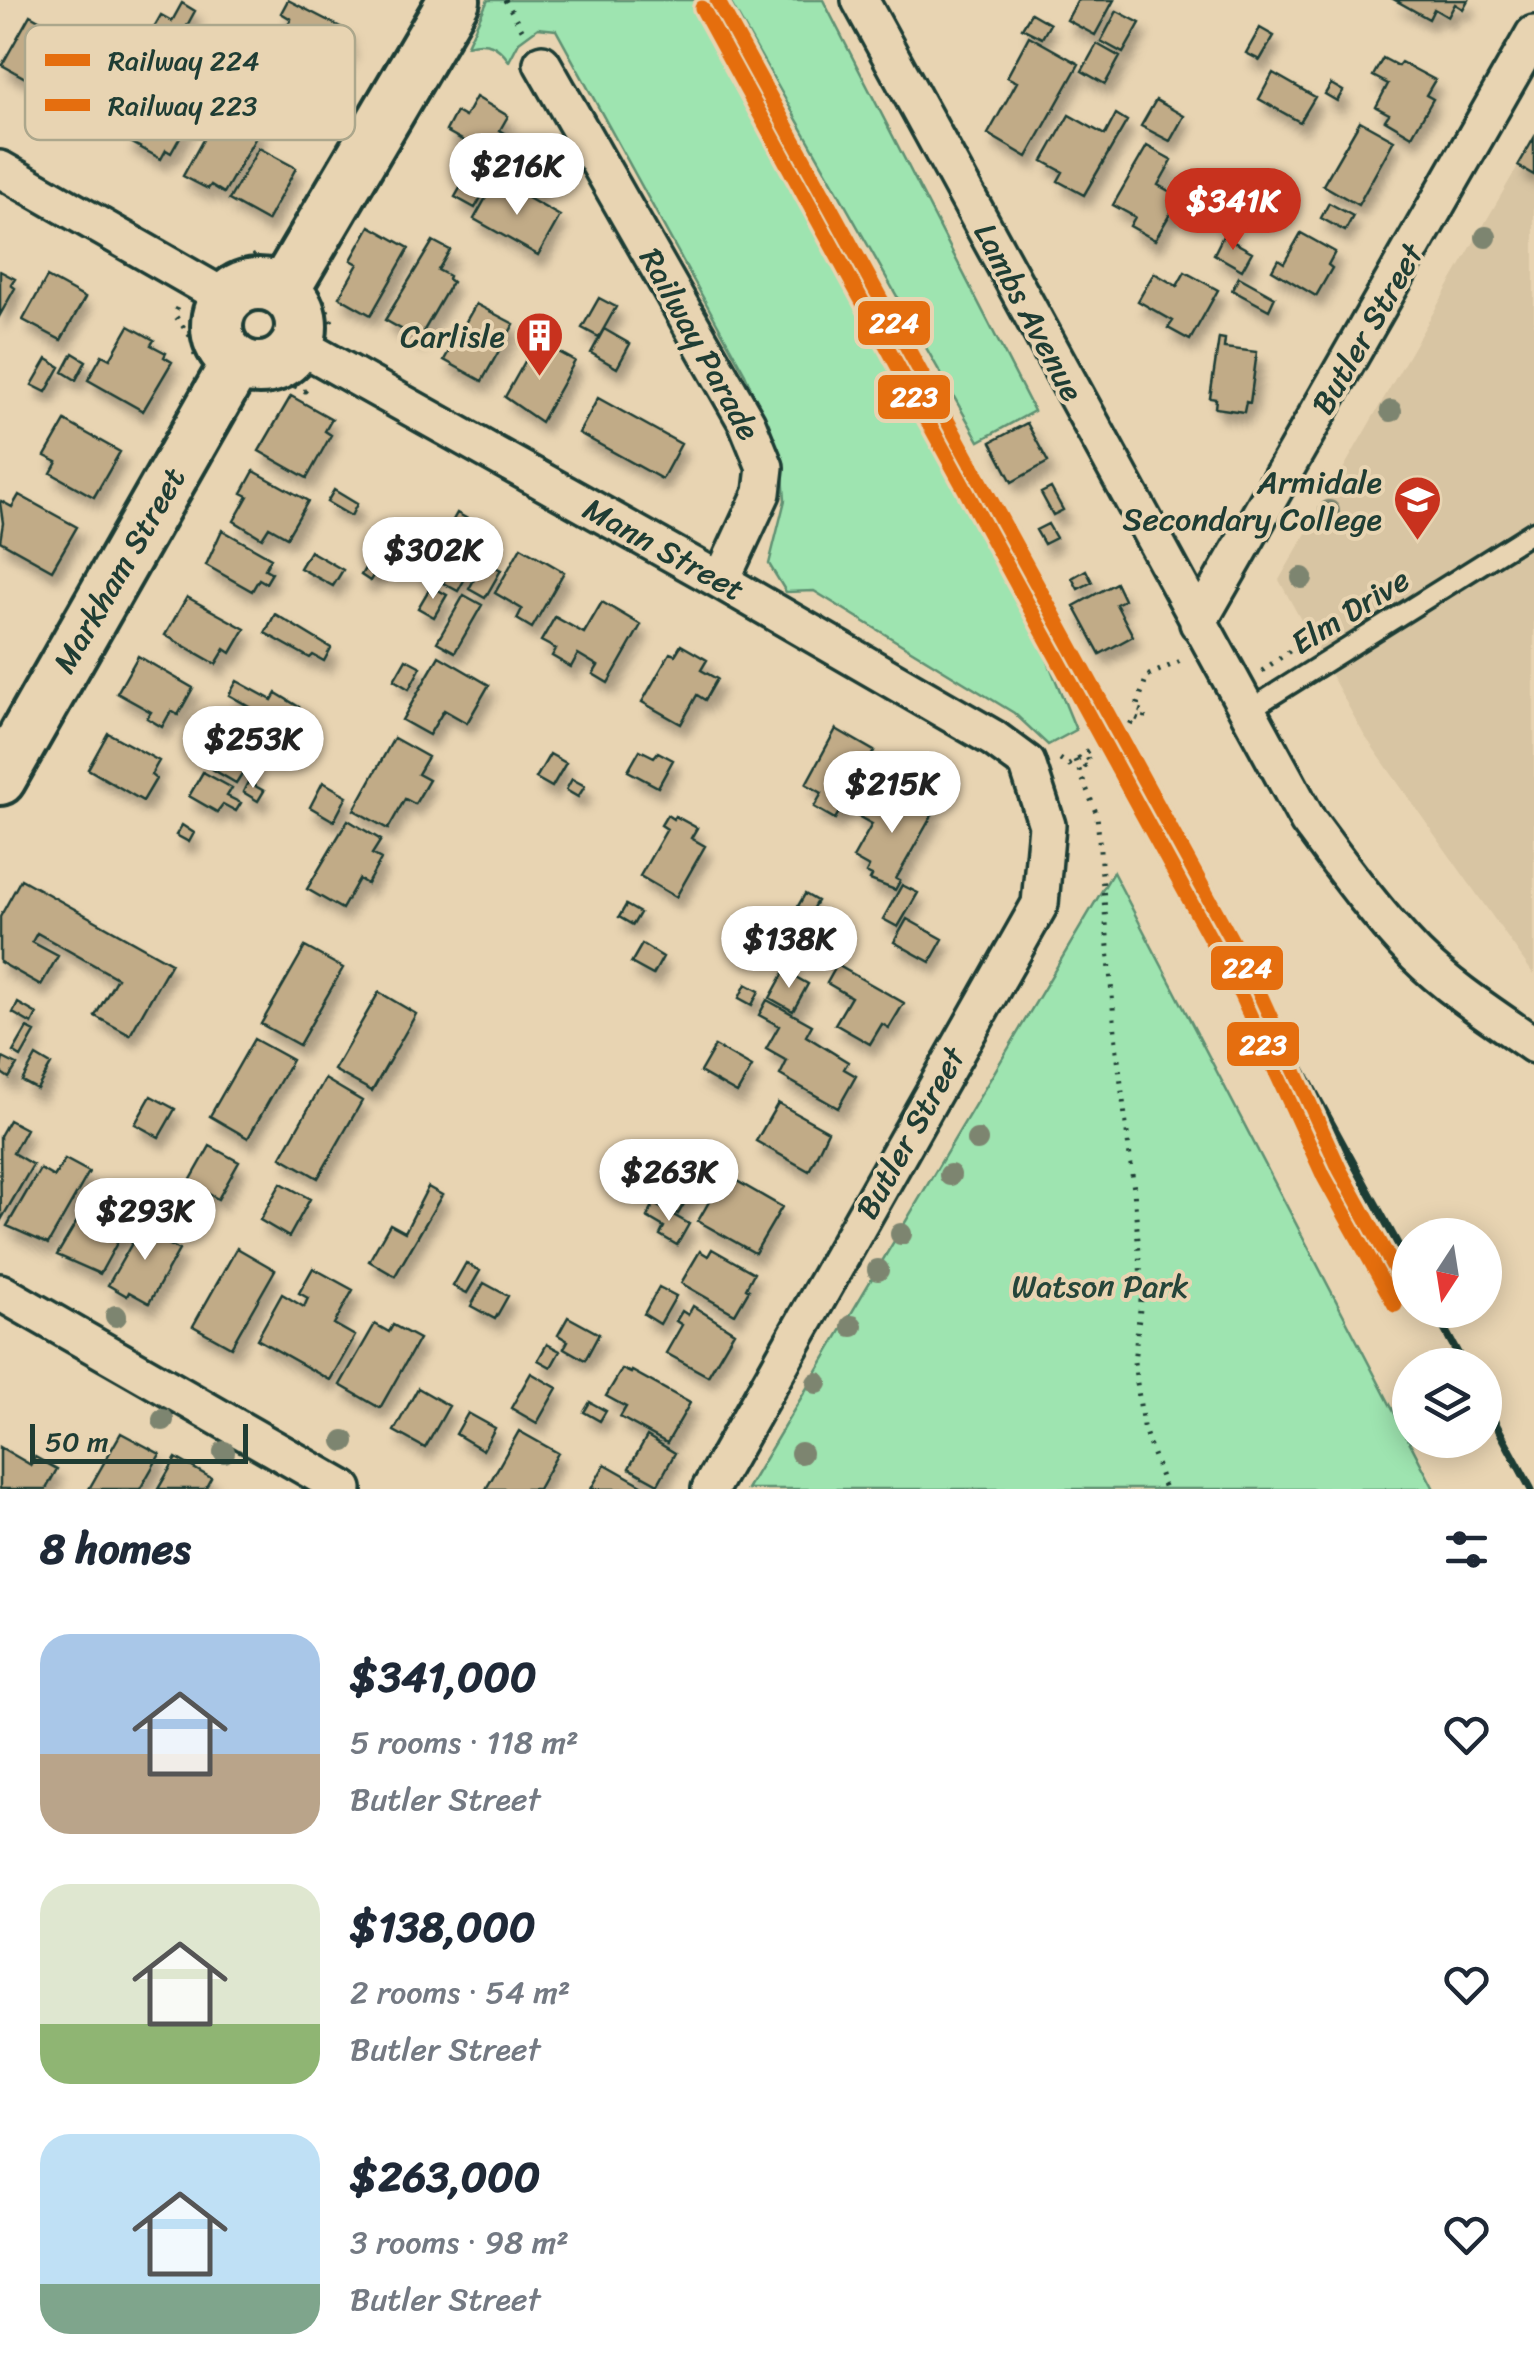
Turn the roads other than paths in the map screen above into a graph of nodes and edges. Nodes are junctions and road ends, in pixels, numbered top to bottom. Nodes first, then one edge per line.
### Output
1 (860, 0) edge
2 (452, 2) edge
3 (1534, 34) edge
4 (535, 51) road end
5 (0, 170) edge
6 (290, 277) junction
7 (224, 280) junction
8 (313, 355) junction
9 (231, 373) junction
10 (1534, 531) edge
11 (721, 581) junction
12 (1198, 623) junction
13 (1250, 710) junction
14 (1027, 763) joint
15 (0, 778) edge
16 (1534, 1045) edge
17 (0, 1292) edge
18 (344, 1489) edge
19 (710, 1489) edge

1 - 12 street, Lambs Avenue
2 - 6 street
3 - 12 street, Butler Street
4 - 11 street, Railway Parade
5 - 7 street
6 - 7 street
6 - 8 street
7 - 9 street
8 - 9 street
8 - 11 street, Mann Street
9 - 15 street, Markham Street
10 - 13 lane, Elm Drive
11 - 14 street, Mann Street
12 - 13 street
13 - 16 street
14 - 19 street, Butler Street
17 - 18 street

